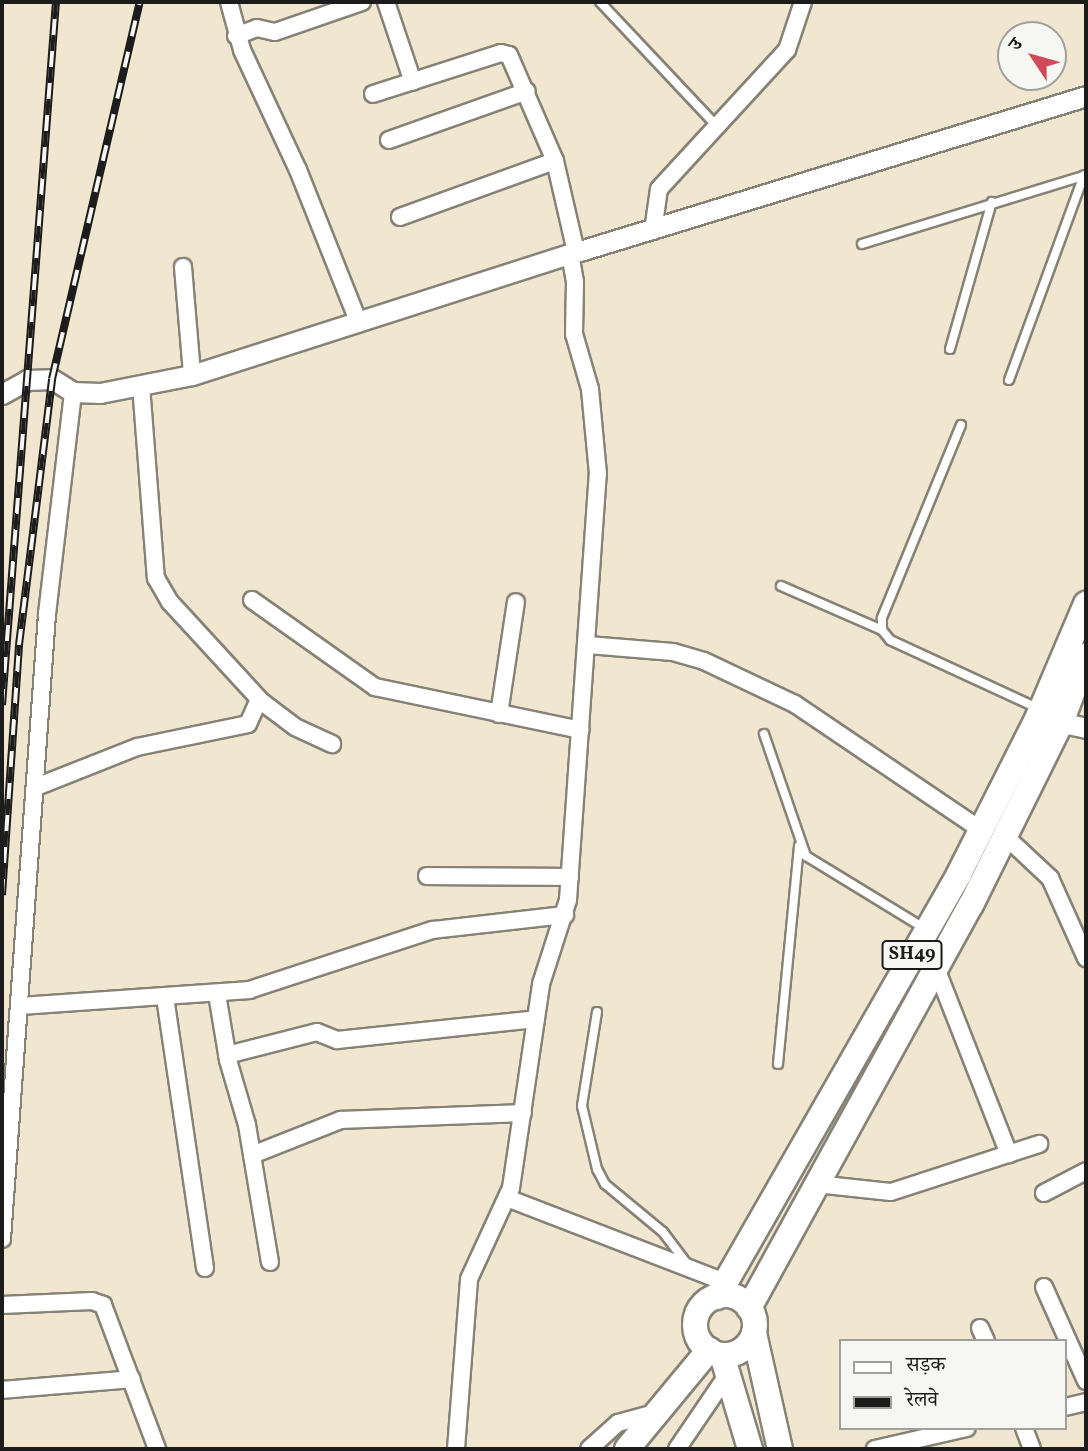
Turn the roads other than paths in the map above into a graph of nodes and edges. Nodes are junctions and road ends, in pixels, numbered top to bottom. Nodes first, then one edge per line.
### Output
1 (229, 2) edge
2 (362, 2) edge
3 (386, 2) edge
4 (600, 2) edge
5 (803, 2) edge
6 (236, 36) junction
7 (413, 82) junction
8 (527, 91) junction
9 (373, 94) dead end
10 (1086, 96) edge
11 (717, 126) junction
12 (389, 140) dead end
13 (555, 161) junction
14 (1085, 175) edge
15 (992, 202) junction
16 (400, 218) dead end
17 (653, 231) junction
18 (862, 244) dead end
19 (573, 253) junction
20 (183, 267) dead end
21 (359, 323) junction
22 (950, 349) dead end
23 (192, 375) junction
24 (1009, 380) dead end
25 (141, 386) junction
26 (73, 392) junction
27 (2, 394) edge
28 (961, 425) dead end
29 (781, 586) dead end
30 (252, 600) dead end
31 (516, 602) dead end
32 (1086, 604) edge
33 (882, 630) junction
34 (588, 645) junction
35 (1086, 656) edge
36 (259, 699) junction
37 (499, 714) junction
38 (1047, 716) junction
39 (1086, 728) edge
40 (581, 730) junction
41 (764, 734) dead end
42 (332, 744) dead end
43 (36, 787) junction
44 (981, 830) junction
45 (1005, 836) junction
46 (799, 846) junction
47 (427, 876) dead end
48 (570, 877) junction
49 (565, 915) junction
50 (926, 929) junction
51 (1086, 958) edge
52 (936, 968) junction
53 (217, 993) junction
54 (165, 997) junction
55 (21, 1006) junction
56 (597, 1012) dead end
57 (536, 1020) junction
58 (227, 1055) junction
59 (778, 1065) dead end
60 (523, 1113) junction
61 (1039, 1144) dead end
62 (1009, 1154) junction
63 (252, 1155) junction
64 (1086, 1171) edge
65 (816, 1184) junction
66 (1044, 1193) dead end
67 (507, 1198) junction
68 (2, 1239) edge
69 (270, 1262) dead end
70 (205, 1268) dead end
71 (691, 1269) junction
72 (1044, 1287) dead end
73 (721, 1289) junction
74 (2, 1305) edge
75 (749, 1308) junction
76 (754, 1333) junction
77 (719, 1360) junction
78 (132, 1379) junction
79 (1086, 1381) edge
80 (2, 1390) edge
81 (1086, 1402) edge
82 (1067, 1406) edge
83 (658, 1412) junction
84 (958, 1430) edge
85 (1025, 1430) edge
86 (157, 1449) edge
87 (456, 1449) edge
88 (589, 1449) edge
89 (627, 1449) edge
90 (677, 1449) edge
91 (750, 1449) edge
92 (780, 1449) edge
93 (875, 1449) edge
94 (1031, 1449) edge

1 - 6 street
2 - 6 street
3 - 7 street
4 - 11 lane
5 - 11 street
6 - 21 street
7 - 8 street
7 - 9 street
8 - 12 street
8 - 13 street
10 - 17 street
11 - 17 street
13 - 16 street
13 - 19 street
14 - 15 lane
14 - 24 lane
15 - 18 lane
15 - 22 lane
17 - 19 street
19 - 21 street
19 - 34 street
20 - 23 street
21 - 23 street
23 - 25 street
25 - 26 street
25 - 36 street
26 - 27 street
26 - 43 street
28 - 33 lane
29 - 33 lane
30 - 37 street
31 - 37 street
32 - 38 main road, SH49
33 - 38 lane
34 - 40 street
34 - 44 street
35 - 38 main road, SH49
36 - 42 street
36 - 43 street
37 - 40 street
38 - 39 street
38 - 44 main road, SH49
38 - 45 main road, SH49
40 - 48 street
41 - 46 lane
43 - 55 street
44 - 50 main road, SH49
45 - 51 street
45 - 52 main road, SH49
46 - 50 lane
46 - 59 lane
47 - 48 street
48 - 49 street
49 - 53 street
49 - 57 street
50 - 73 main road, SH49
52 - 62 street
52 - 65 main road, SH49
53 - 54 street
53 - 58 street
54 - 55 street
54 - 70 street
55 - 68 street
56 - 71 lane
57 - 58 street
57 - 60 street
58 - 63 street
60 - 63 street
60 - 67 street
61 - 62 street
62 - 65 street
63 - 69 street
64 - 66 street
65 - 75 main road, SH49
67 - 71 street
67 - 87 street
71 - 73 street
72 - 79 street
73 - 75 main road
73 - 77 main road
74 - 78 street
75 - 76 main road
76 - 77 main road
76 - 92 main road
77 - 83 main road
77 - 90 street
77 - 91 main road
78 - 80 street
78 - 86 street
81 - 82 street
83 - 88 street
83 - 89 main road
84 - 93 street
85 - 94 street

